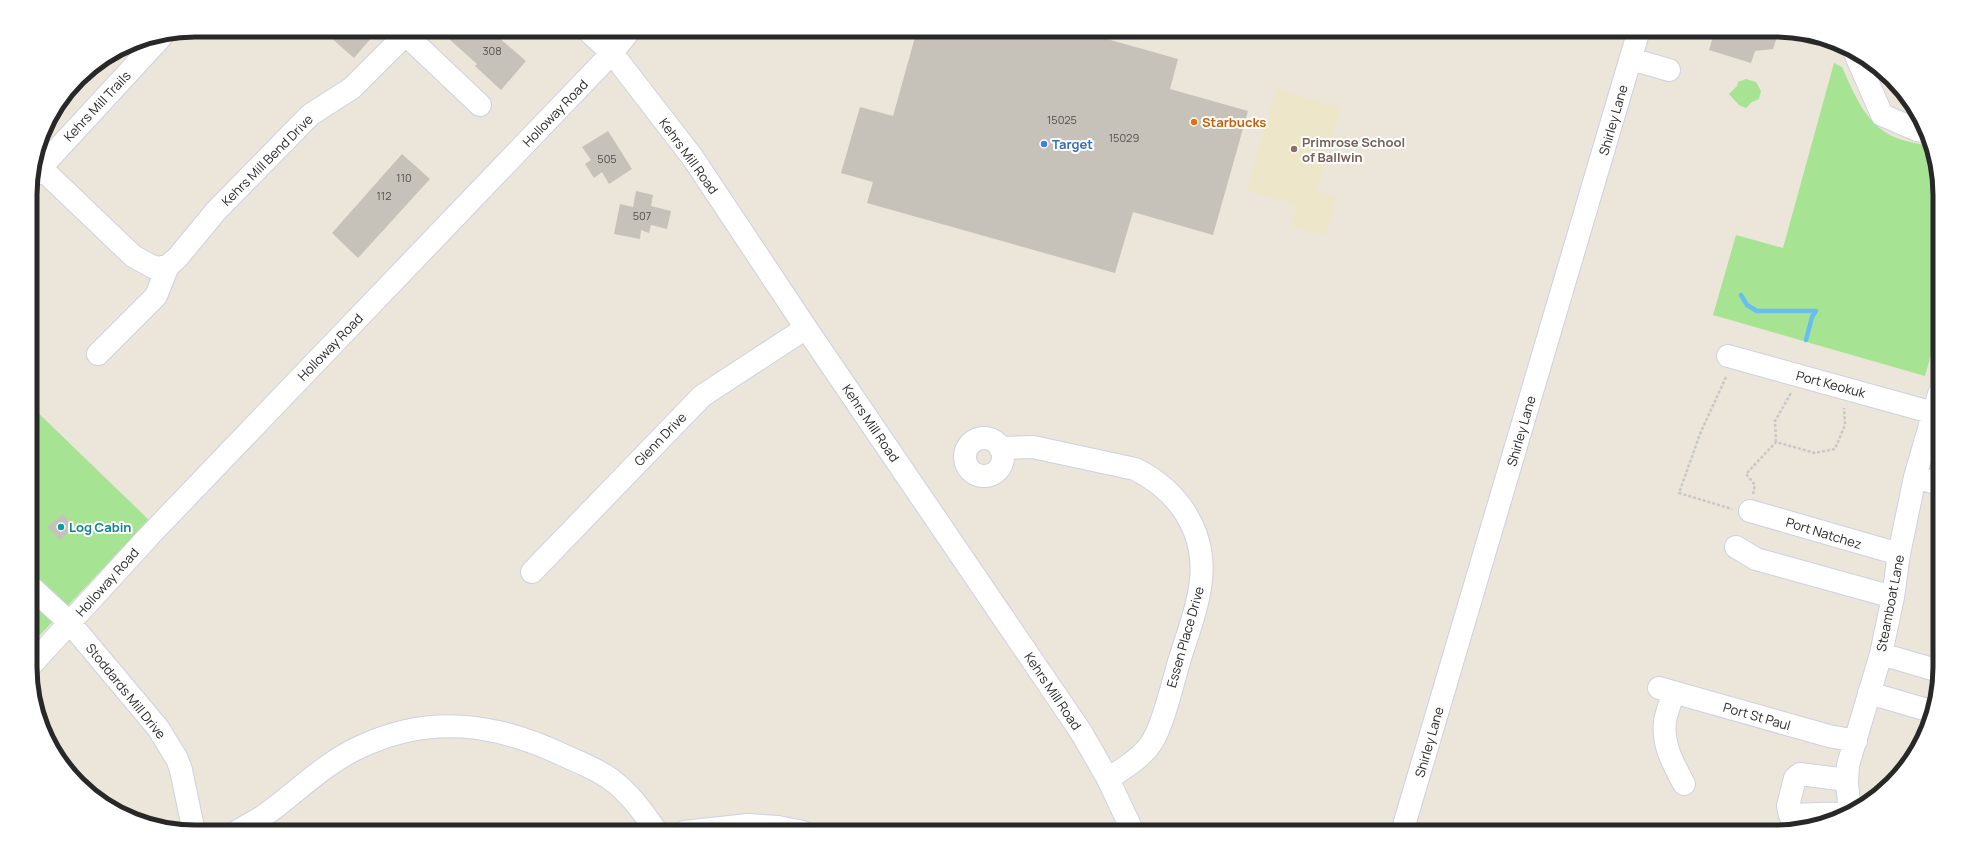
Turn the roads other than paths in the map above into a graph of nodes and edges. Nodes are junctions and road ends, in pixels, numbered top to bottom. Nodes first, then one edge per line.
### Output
1 (402, 37) edge
2 (412, 37) edge
3 (595, 37) edge
4 (625, 37) edge
5 (1637, 37) edge
6 (157, 41) edge
7 (612, 53) junction
8 (1631, 59) junction
9 (1864, 64) edge
10 (1668, 70) dead end
11 (480, 105) dead end
12 (1919, 130) edge
13 (39, 169) edge
14 (38, 174) edge
15 (168, 266) junction
16 (806, 328) junction
17 (98, 354) dead end
18 (1727, 366) road end
19 (1933, 402) edge
20 (1933, 414) edge
21 (1000, 448) dead end
22 (1915, 477) junction
23 (1933, 482) edge
24 (1741, 510) road end
25 (1736, 546) dead end
26 (1899, 554) junction
27 (532, 572) dead end
28 (37, 593) edge
29 (1893, 597) junction
30 (70, 623) junction
31 (1880, 654) junction
32 (37, 659) edge
33 (1933, 669) edge
34 (1869, 693) junction
35 (1927, 710) edge
36 (1856, 741) junction
37 (1108, 779) junction
38 (1847, 780) junction
39 (1684, 784) dead end
40 (1849, 807) edge
41 (1835, 813) edge
42 (196, 825) edge
43 (248, 825) edge
44 (651, 825) edge
45 (1130, 825) edge
46 (1404, 825) edge

1 - 15 street, Kehrs Mill Bend Drive
2 - 11 street
3 - 7 street, Kehrs Mill Road
4 - 7 street, Holloway Road
5 - 8 street, Shirley Lane
6 - 13 street, Kehrs Mill Trails
7 - 16 street, Kehrs Mill Road
7 - 30 street, Holloway Road
8 - 10 street
8 - 46 street, Shirley Lane
9 - 12 street
14 - 15 street
15 - 17 street, Kehrs Mill Bend Drive
16 - 27 street, Glenn Drive
16 - 37 street, Kehrs Mill Road
18 - 19 street, Port Keokuk
20 - 22 street, Steamboat Lane
21 - 37 street, Essen Place Drive
22 - 23 street
22 - 26 street, Steamboat Lane
24 - 26 street, Port Natchez
25 - 29 street
26 - 29 street, Steamboat Lane
28 - 30 street, Stoddards Mill Drive
29 - 31 street, Steamboat Lane
30 - 32 street, Holloway Road
30 - 42 street, Stoddards Mill Drive
31 - 33 street
31 - 34 street, Steamboat Lane
34 - 35 street
34 - 36 street, Steamboat Lane
36 - 38 street, Steamboat Lane
36 - 39 street, Port St Paul
37 - 45 street, Kehrs Mill Road
38 - 40 street, Steamboat Lane
38 - 41 street
43 - 44 street

